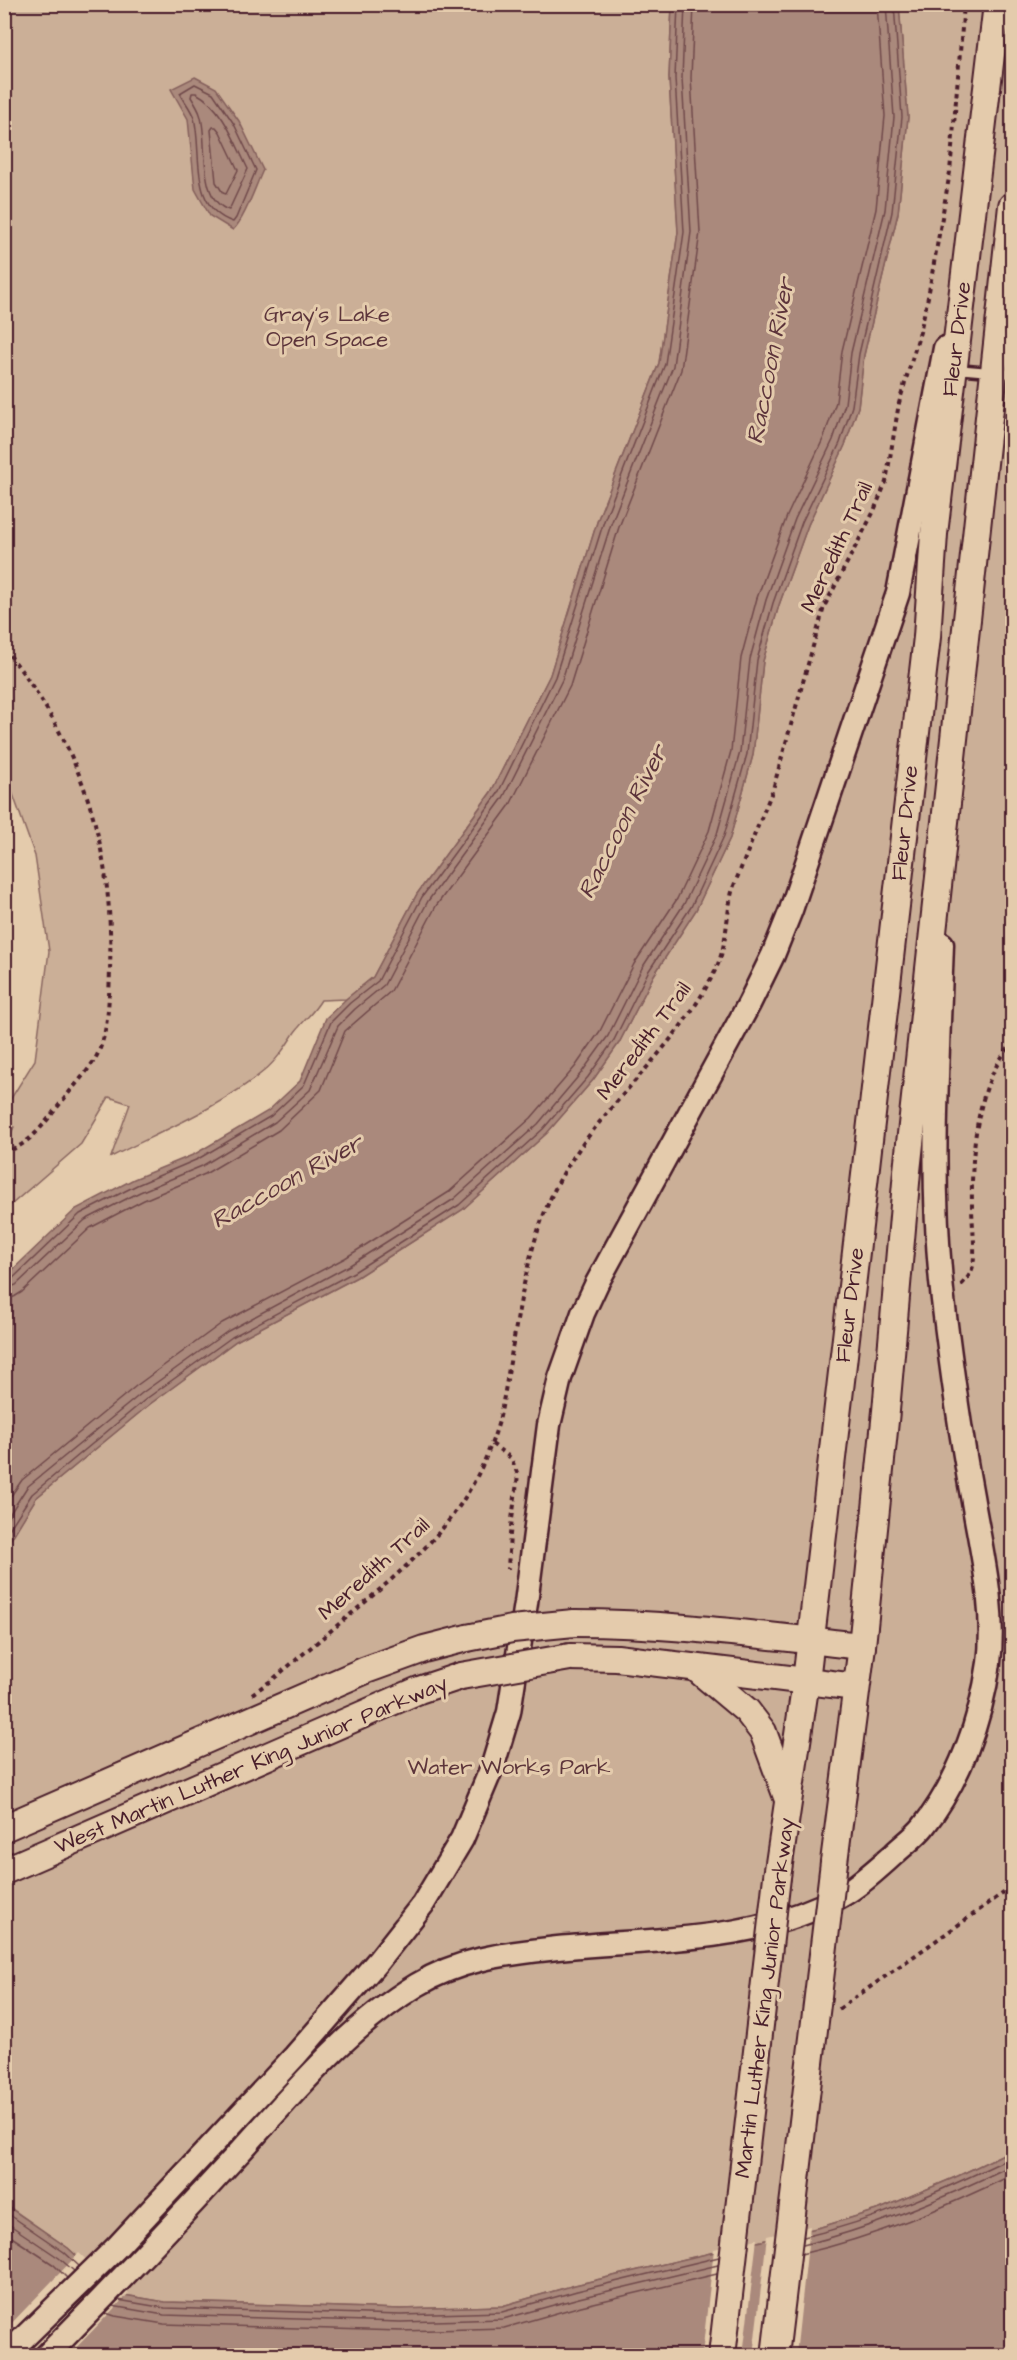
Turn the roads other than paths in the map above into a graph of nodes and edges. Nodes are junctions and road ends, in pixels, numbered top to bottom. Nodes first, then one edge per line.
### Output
1 (997, 4) edge
2 (975, 190) junction
3 (1012, 206) edge
4 (953, 369) junction
5 (1003, 373) edge
6 (948, 795) junction
7 (810, 1641) junction
8 (862, 1646) junction
9 (697, 1669) junction
10 (806, 1682) junction
11 (856, 1687) junction
12 (789, 1801) junction
13 (4, 1828) edge
14 (4, 1870) edge
15 (5, 2355) edge
16 (46, 2355) edge
17 (722, 2355) edge
18 (774, 2355) edge

1 - 2 main road, Fleur Drive
2 - 4 main road, Fleur Drive
2 - 15 main road
3 - 5 main road, Fleur Drive
4 - 5 lane
4 - 7 main road, Fleur Drive
5 - 6 main road, Fleur Drive
6 - 8 main road, Fleur Drive
6 - 16 main road
7 - 8 main road, West Martin Luther King Junior Parkway
7 - 10 main road, Martin Luther King Junior Parkway
7 - 13 main road, West Martin Luther King Junior Parkway, bridge
8 - 11 main road
9 - 10 main road, West Martin Luther King Junior Parkway
9 - 12 main road
9 - 14 main road, West Martin Luther King Junior Parkway, bridge
10 - 11 main road, West Martin Luther King Junior Parkway
10 - 12 main road, Martin Luther King Junior Parkway
11 - 18 main road, bridge
12 - 17 main road, Martin Luther King Junior Parkway, bridge

